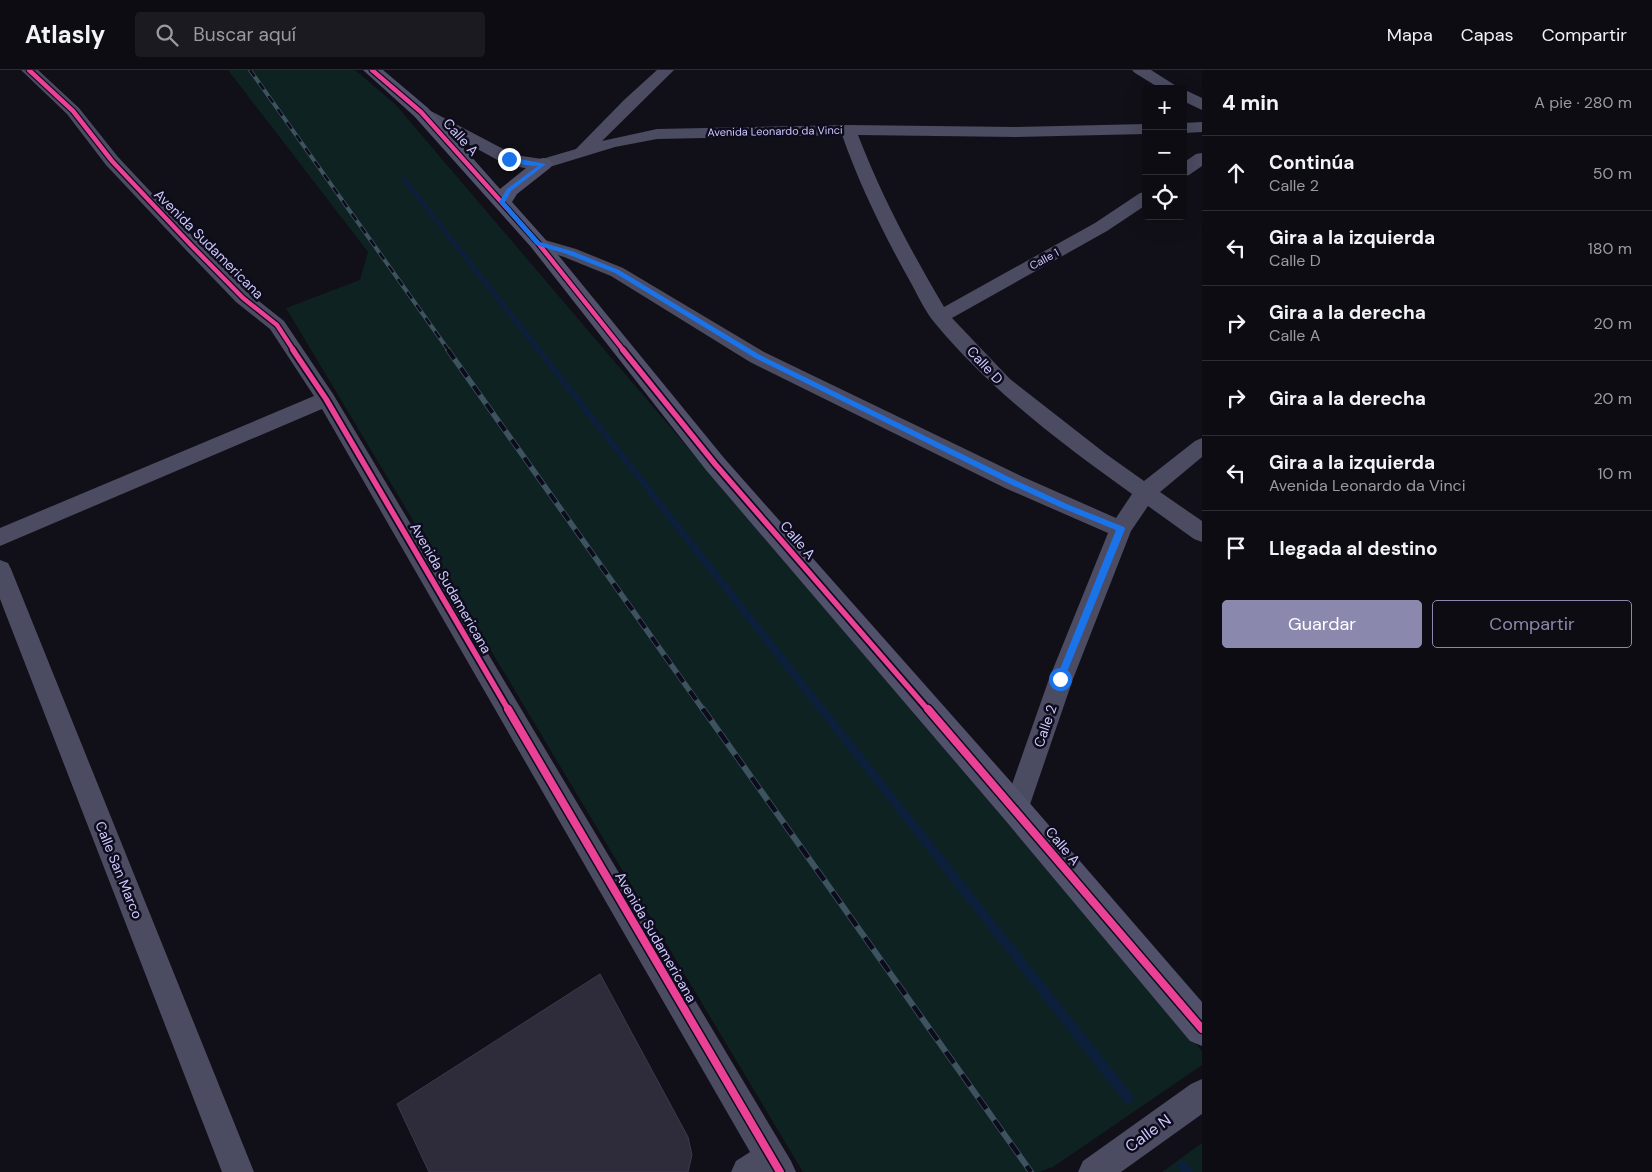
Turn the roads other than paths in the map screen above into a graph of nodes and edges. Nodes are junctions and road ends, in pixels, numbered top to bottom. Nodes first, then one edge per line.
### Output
1 (29, 70) edge
2 (372, 70) edge
3 (666, 70) edge
4 (1140, 70) edge
5 (1166, 85) edge
6 (1187, 96) edge
7 (1202, 105) edge
8 (421, 112) junction
9 (1202, 127) edge
10 (1187, 128) edge
11 (1142, 129) edge
12 (848, 130) junction
13 (582, 152) junction
14 (1202, 158) edge
15 (543, 164) junction
16 (1187, 168) edge
17 (1142, 200) edge
18 (502, 202) junction
19 (538, 243) junction
20 (940, 317) junction
21 (326, 399) junction
22 (1202, 446) edge
23 (1145, 492) junction
24 (1121, 529) junction
25 (1202, 534) edge
26 (0, 537) edge
27 (0, 569) edge
28 (1016, 810) junction
29 (1202, 1029) edge
30 (1202, 1095) edge
31 (766, 1167) edge
32 (238, 1172) edge
33 (1094, 1172) edge

1 - 21 street, Avenida Sudamericana
2 - 8 street, Calle A
3 - 13 street
4 - 5 street
6 - 7 street
8 - 15 street, Avenida Leonardo da Vinci
8 - 18 street, Calle A
9 - 10 street
11 - 12 street, Avenida Leonardo da Vinci
12 - 13 street, Avenida Leonardo da Vinci
12 - 20 street, Calle D
13 - 15 street, Avenida Leonardo da Vinci
14 - 16 street
15 - 18 street
17 - 20 street, Calle 1
18 - 19 street, Calle A
19 - 24 street
19 - 28 street, Calle A
20 - 23 street, Calle D
21 - 26 street
21 - 31 street, Avenida Sudamericana
22 - 23 street, Calle 2
23 - 24 street, Calle 2
23 - 25 street, Calle D
24 - 28 street, Calle 2
27 - 32 street, Calle San Marco
28 - 29 street, Calle A
30 - 33 street, Calle N

